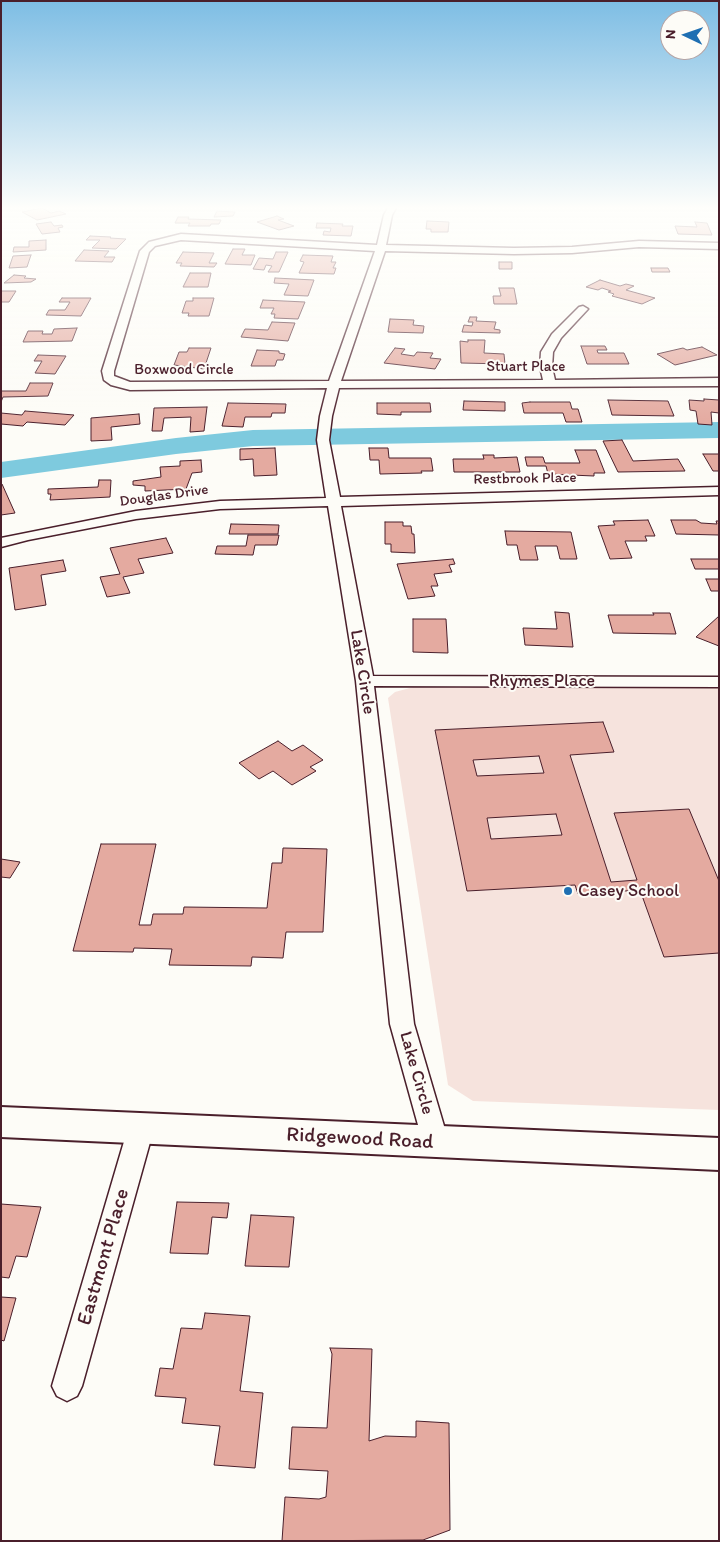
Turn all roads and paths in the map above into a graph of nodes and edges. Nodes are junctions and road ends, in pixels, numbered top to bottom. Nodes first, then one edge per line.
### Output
1 (136, 280) edge
2 (370, 280) edge
3 (583, 308) dead end
4 (719, 382) edge
5 (550, 383) junction
6 (334, 384) junction
7 (719, 491) edge
8 (333, 500) junction
9 (1, 543) edge
10 (365, 681) junction
11 (719, 682) edge
12 (1, 1122) edge
13 (141, 1128) junction
14 (436, 1142) junction
15 (719, 1154) edge
16 (67, 1386) dead end

1 - 6 street, Boxwood Circle
2 - 6 street, Lake Circle
3 - 5 street
4 - 5 street, Stuart Place
5 - 6 street, Stuart Place
6 - 8 street, Lake Circle
7 - 8 street, Restbrook Place
8 - 9 street, Douglas Drive
8 - 10 street, Lake Circle
10 - 11 street, Rhymes Place
10 - 14 street, Lake Circle
12 - 13 street, Ridgewood Road
13 - 14 street, Ridgewood Road
13 - 16 street, Eastmont Place
14 - 15 street, Ridgewood Road

